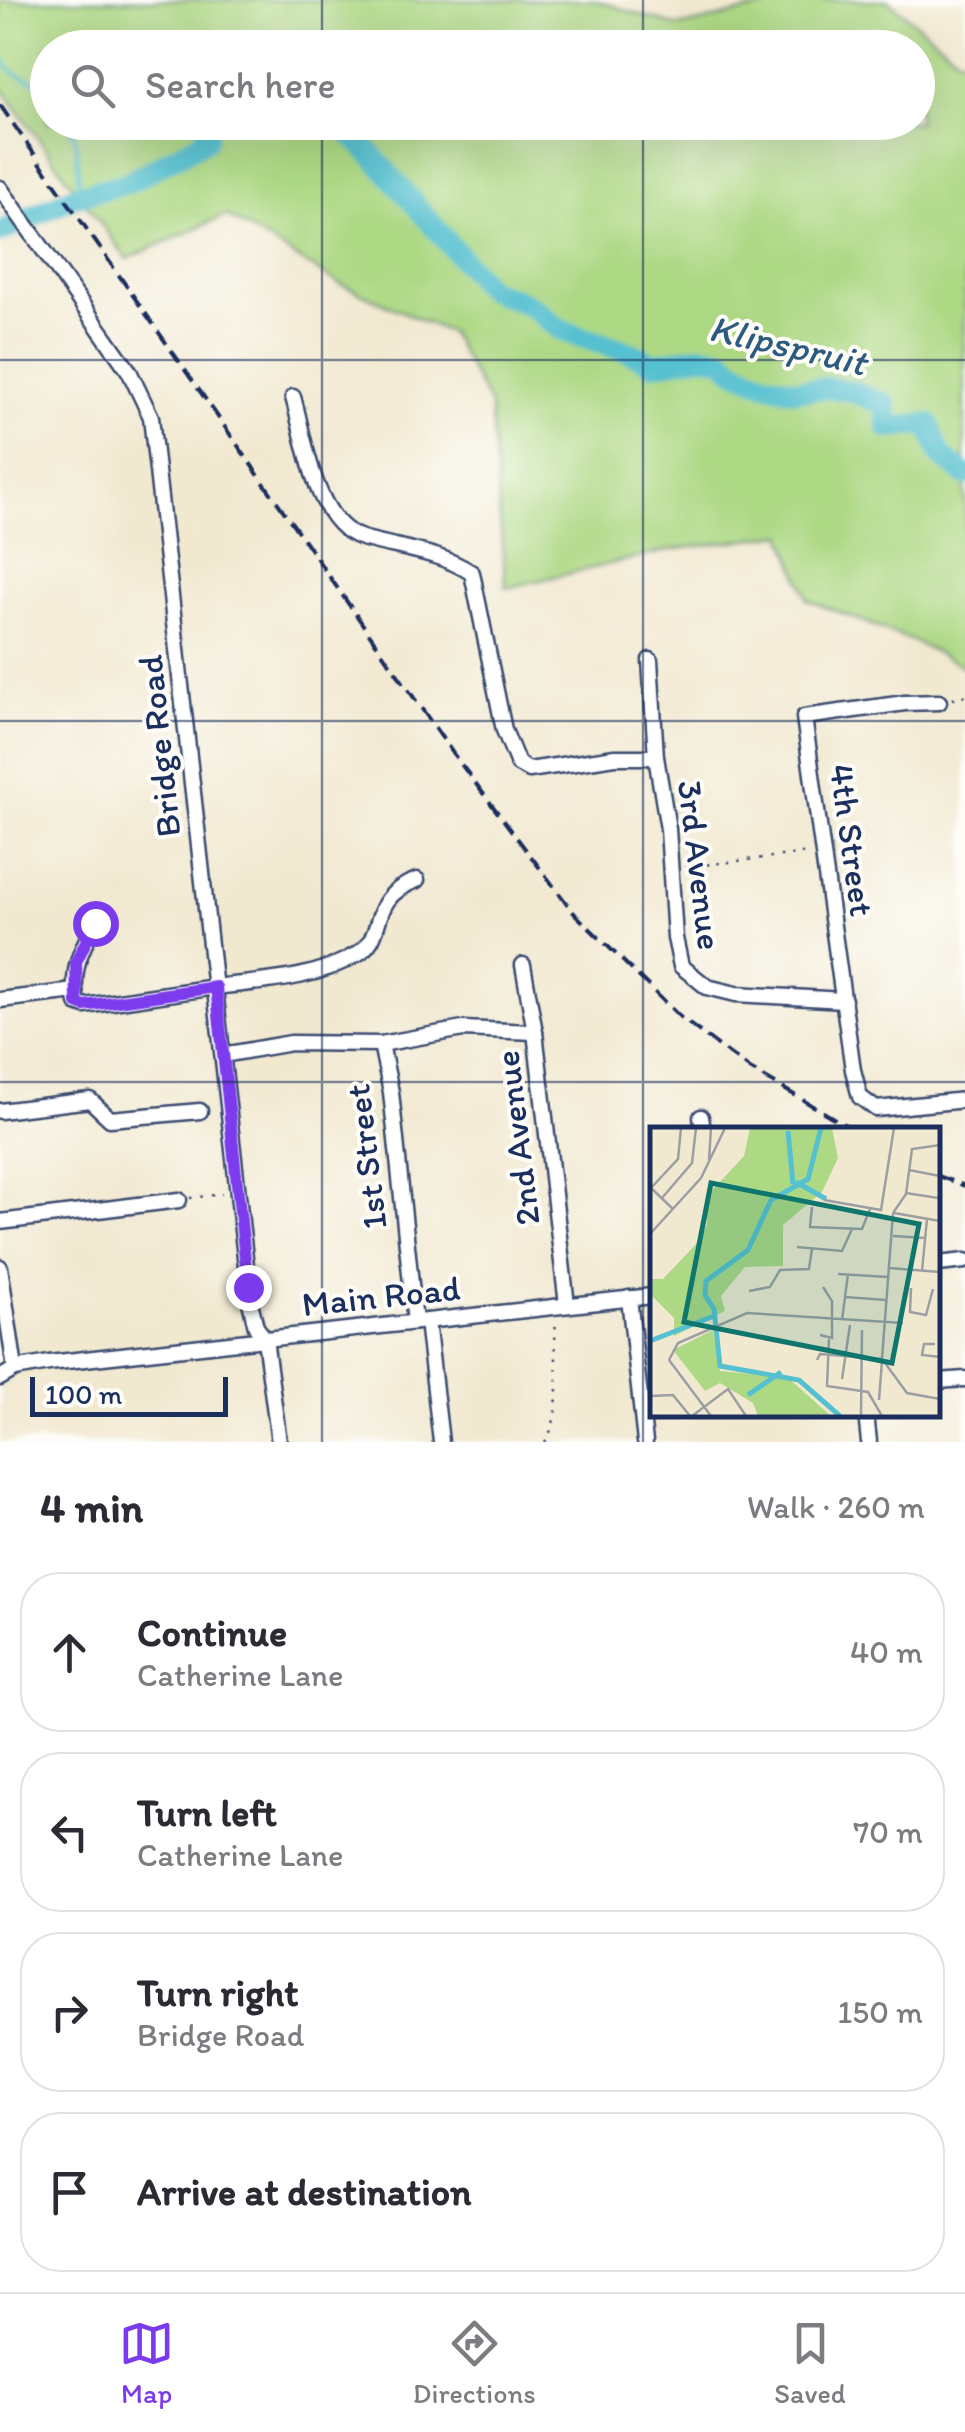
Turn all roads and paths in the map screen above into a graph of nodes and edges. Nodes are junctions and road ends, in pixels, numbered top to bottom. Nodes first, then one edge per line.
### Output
1 (1, 189) edge
2 (294, 397) dead end
3 (650, 660) dead end
4 (939, 702) dead end
5 (656, 758) junction
6 (823, 851) junction
7 (670, 870) junction
8 (417, 880) dead end
9 (95, 923) dead end
10 (523, 964) dead end
11 (216, 987) junction
12 (75, 991) junction
13 (0, 1000) edge
14 (844, 1000) junction
15 (535, 1032) junction
16 (381, 1044) junction
17 (223, 1055) junction
18 (965, 1100) edge
19 (200, 1110) dead end
20 (0, 1111) edge
21 (238, 1192) junction
22 (179, 1200) joint
23 (0, 1222) edge
24 (965, 1261) edge
25 (940, 1264) edge
26 (0, 1267) edge
27 (650, 1296) edge
28 (629, 1298) junction
29 (563, 1306) junction
30 (421, 1321) junction
31 (265, 1339) junction
32 (4, 1374) edge
33 (965, 1378) edge
34 (940, 1381) edge
35 (866, 1417) edge
36 (279, 1442) edge
37 (442, 1442) edge
38 (545, 1442) edge
39 (645, 1442) edge
40 (869, 1442) edge

1 - 11 street, Bridge Road
2 - 5 street
3 - 5 street, 3rd Avenue
4 - 6 street, 4th Street
5 - 7 street, 3rd Avenue
6 - 7 path
6 - 14 street, 4th Street
7 - 14 street, 3rd Avenue
8 - 11 street
9 - 12 street
10 - 15 street, 2nd Avenue
11 - 12 street
11 - 17 street, Bridge Road
12 - 13 street
14 - 18 street, 4th Street
15 - 16 street
15 - 29 street, 2nd Avenue
16 - 17 street
16 - 30 street, 1st Street
17 - 21 street, Bridge Road
19 - 20 street
21 - 22 path
21 - 31 street, Bridge Road
22 - 23 street
24 - 25 street
26 - 32 street
27 - 28 street, Main Road
28 - 29 street, Main Road
28 - 39 street
29 - 30 street, Main Road
29 - 38 path
30 - 31 street, Main Road
30 - 37 street, 1st Street
31 - 32 street, Main Road
31 - 36 street, Bridge Road
33 - 34 street
35 - 40 street

